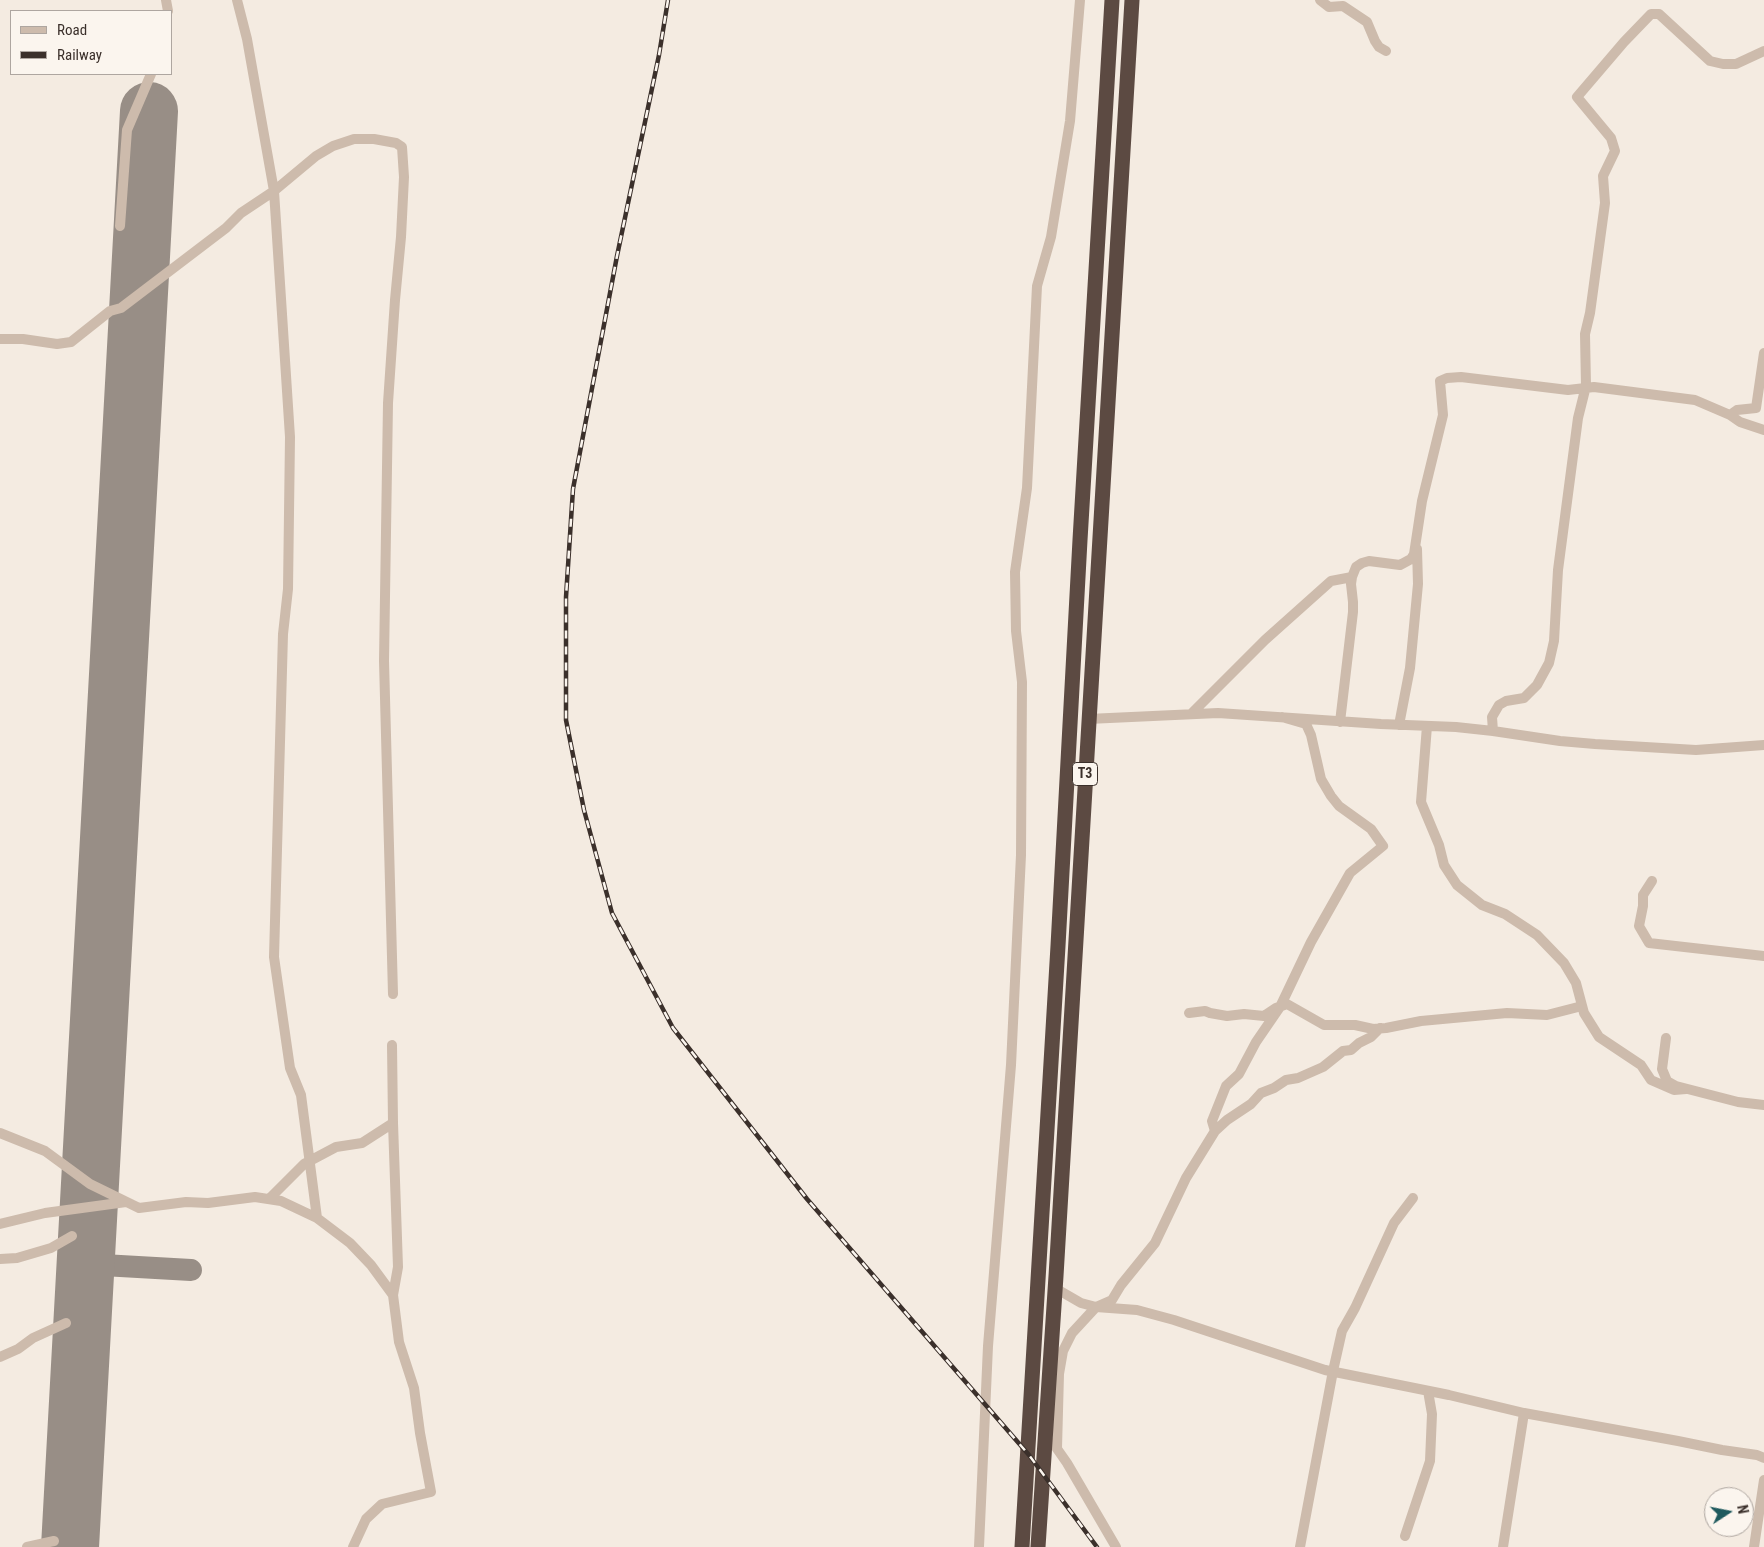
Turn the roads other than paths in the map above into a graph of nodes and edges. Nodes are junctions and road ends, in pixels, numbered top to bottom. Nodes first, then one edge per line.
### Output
1 (237, 0) edge
2 (1080, 0) edge
3 (1112, 0) edge
4 (1132, 0) edge
5 (1320, 0) edge
6 (1386, 51) dead end
7 (1764, 51) edge
8 (151, 75) edge
9 (274, 191) junction
10 (120, 226) dead end
11 (0, 339) edge
12 (1764, 353) edge
13 (1586, 388) junction
14 (1730, 415) junction
15 (1764, 430) edge
16 (1416, 540) junction
17 (1352, 577) junction
18 (1191, 714) junction
19 (1282, 717) junction
20 (1088, 718) junction
21 (1340, 722) junction
22 (1399, 725) junction
23 (1427, 726) junction
24 (1493, 730) junction
25 (1764, 745) edge
26 (1652, 881) dead end
27 (1764, 956) edge
28 (393, 994) dead end
29 (1280, 1006) junction
30 (1582, 1006) junction
31 (1189, 1013) dead end
32 (1380, 1028) junction
33 (1666, 1038) dead end
34 (392, 1045) dead end
35 (1686, 1088) junction
36 (1764, 1105) edge
37 (393, 1123) junction
38 (1216, 1131) junction
39 (0, 1133) edge
40 (308, 1162) junction
41 (1413, 1198) dead end
42 (269, 1199) junction
43 (126, 1202) junction
44 (317, 1218) junction
45 (0, 1224) edge
46 (72, 1236) dead end
47 (0, 1259) edge
48 (1055, 1288) junction
49 (393, 1295) junction
50 (1096, 1307) junction
51 (66, 1323) dead end
52 (0, 1357) edge
53 (1333, 1371) junction
54 (1428, 1391) junction
55 (1524, 1413) junction
56 (1045, 1432) junction
57 (1057, 1448) junction
58 (1762, 1455) edge
59 (1764, 1480) edge
60 (1760, 1532) edge
61 (1405, 1536) dead end
62 (54, 1541) dead end
63 (27, 1547) edge
64 (354, 1547) edge
65 (979, 1547) edge
66 (1022, 1547) edge
67 (1038, 1547) edge
68 (1116, 1547) edge
69 (1300, 1547) edge
70 (1503, 1547) edge
71 (1754, 1547) edge

1 - 9 street
2 - 65 street
3 - 66 highway, T3
4 - 20 highway, T3
5 - 6 street
7 - 13 street
8 - 10 street
9 - 11 street
9 - 28 street
9 - 40 street
12 - 14 street
13 - 14 street
13 - 16 street
13 - 24 street
14 - 15 street
16 - 17 street
16 - 22 street
17 - 18 street
17 - 21 street
18 - 19 street
18 - 20 street
19 - 21 street
19 - 29 street
20 - 48 highway, T3
21 - 22 street
22 - 23 street
23 - 24 street
23 - 30 street
24 - 25 street
26 - 27 street
29 - 31 street
29 - 32 street
29 - 38 street
30 - 32 street
30 - 35 street
32 - 38 street
33 - 35 street
34 - 37 street
35 - 36 street
37 - 40 street
37 - 49 street
38 - 50 street
39 - 43 street
40 - 42 street
40 - 44 street
41 - 53 street
42 - 43 street
42 - 44 street
43 - 45 street
44 - 49 street
46 - 47 street
48 - 50 street
48 - 56 highway, T3
49 - 64 street
50 - 53 street
50 - 57 street
51 - 52 street
53 - 54 street
53 - 69 street
54 - 55 street
54 - 61 street
55 - 58 street
55 - 70 street
56 - 57 street
56 - 67 highway, T3
57 - 68 street
59 - 60 street
60 - 71 street
62 - 63 street

